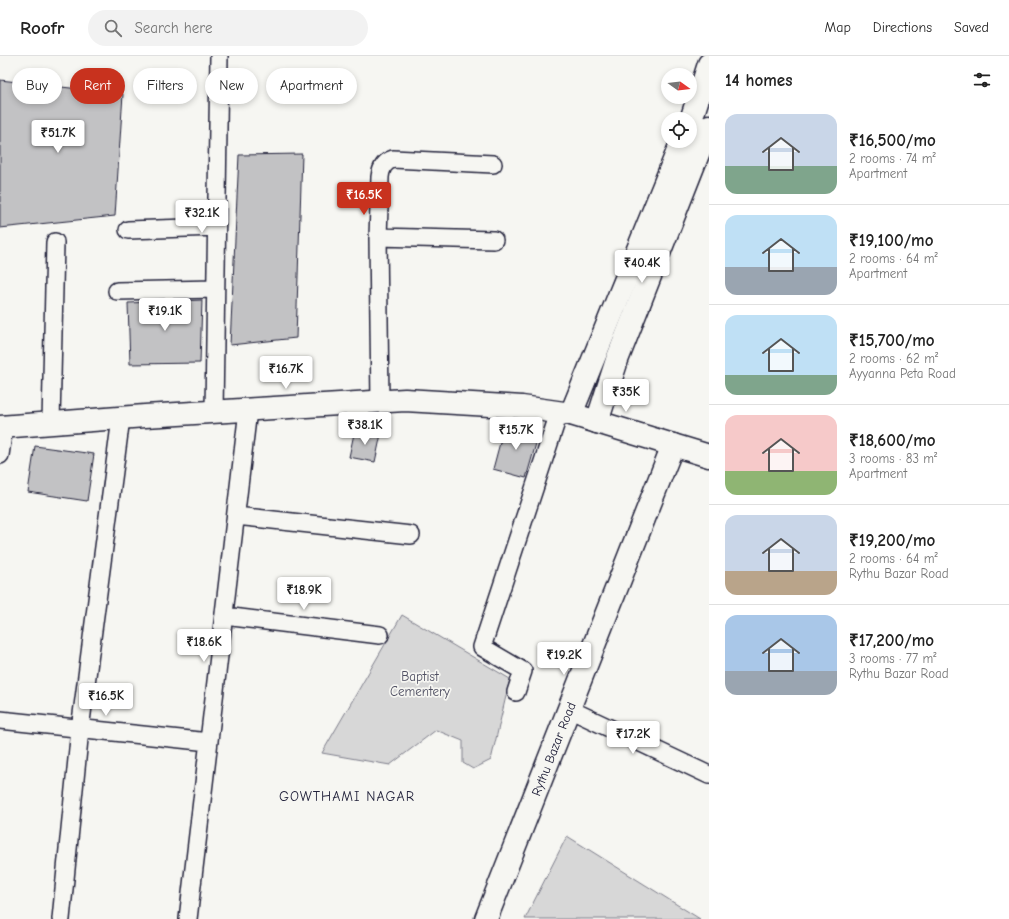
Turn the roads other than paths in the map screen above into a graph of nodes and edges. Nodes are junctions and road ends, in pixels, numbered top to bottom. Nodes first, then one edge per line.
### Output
1 (218, 56) edge
2 (709, 64) edge
3 (693, 112) edge
4 (709, 126) edge
5 (679, 148) edge
6 (493, 164) dead end
7 (216, 227) junction
8 (128, 230) dead end
9 (378, 237) junction
10 (494, 240) dead end
11 (55, 242) dead end
12 (215, 289) junction
13 (117, 291) dead end
14 (380, 402) junction
15 (248, 410) junction
16 (214, 412) junction
17 (565, 413) junction
18 (121, 418) junction
19 (597, 422) junction
20 (51, 423) junction
21 (2, 427) edge
22 (673, 445) junction
23 (0, 455) edge
24 (709, 456) edge
25 (236, 516) junction
26 (411, 535) dead end
27 (224, 616) junction
28 (380, 635) dead end
29 (516, 692) dead end
30 (569, 709) junction
31 (0, 720) edge
32 (80, 729) junction
33 (209, 742) junction
34 (709, 774) edge
35 (61, 919) edge
36 (188, 919) edge
37 (486, 919) edge

1 - 7 street
2 - 3 street
4 - 19 street
5 - 17 street
6 - 9 street
7 - 8 street
7 - 12 street
9 - 10 street
9 - 14 street
11 - 20 street
12 - 13 street
12 - 16 street
14 - 15 street
14 - 17 street
15 - 16 street
15 - 25 street
16 - 18 street
17 - 19 street
17 - 29 street
18 - 20 street
18 - 32 street
19 - 22 street
20 - 21 street
21 - 23 street
22 - 24 street
22 - 30 street, Rythu Bazar Road
25 - 26 street
25 - 27 street
27 - 28 street
27 - 33 street
30 - 34 street
30 - 37 street, Rythu Bazar Road
31 - 32 street
32 - 33 street
32 - 35 street
33 - 36 street

